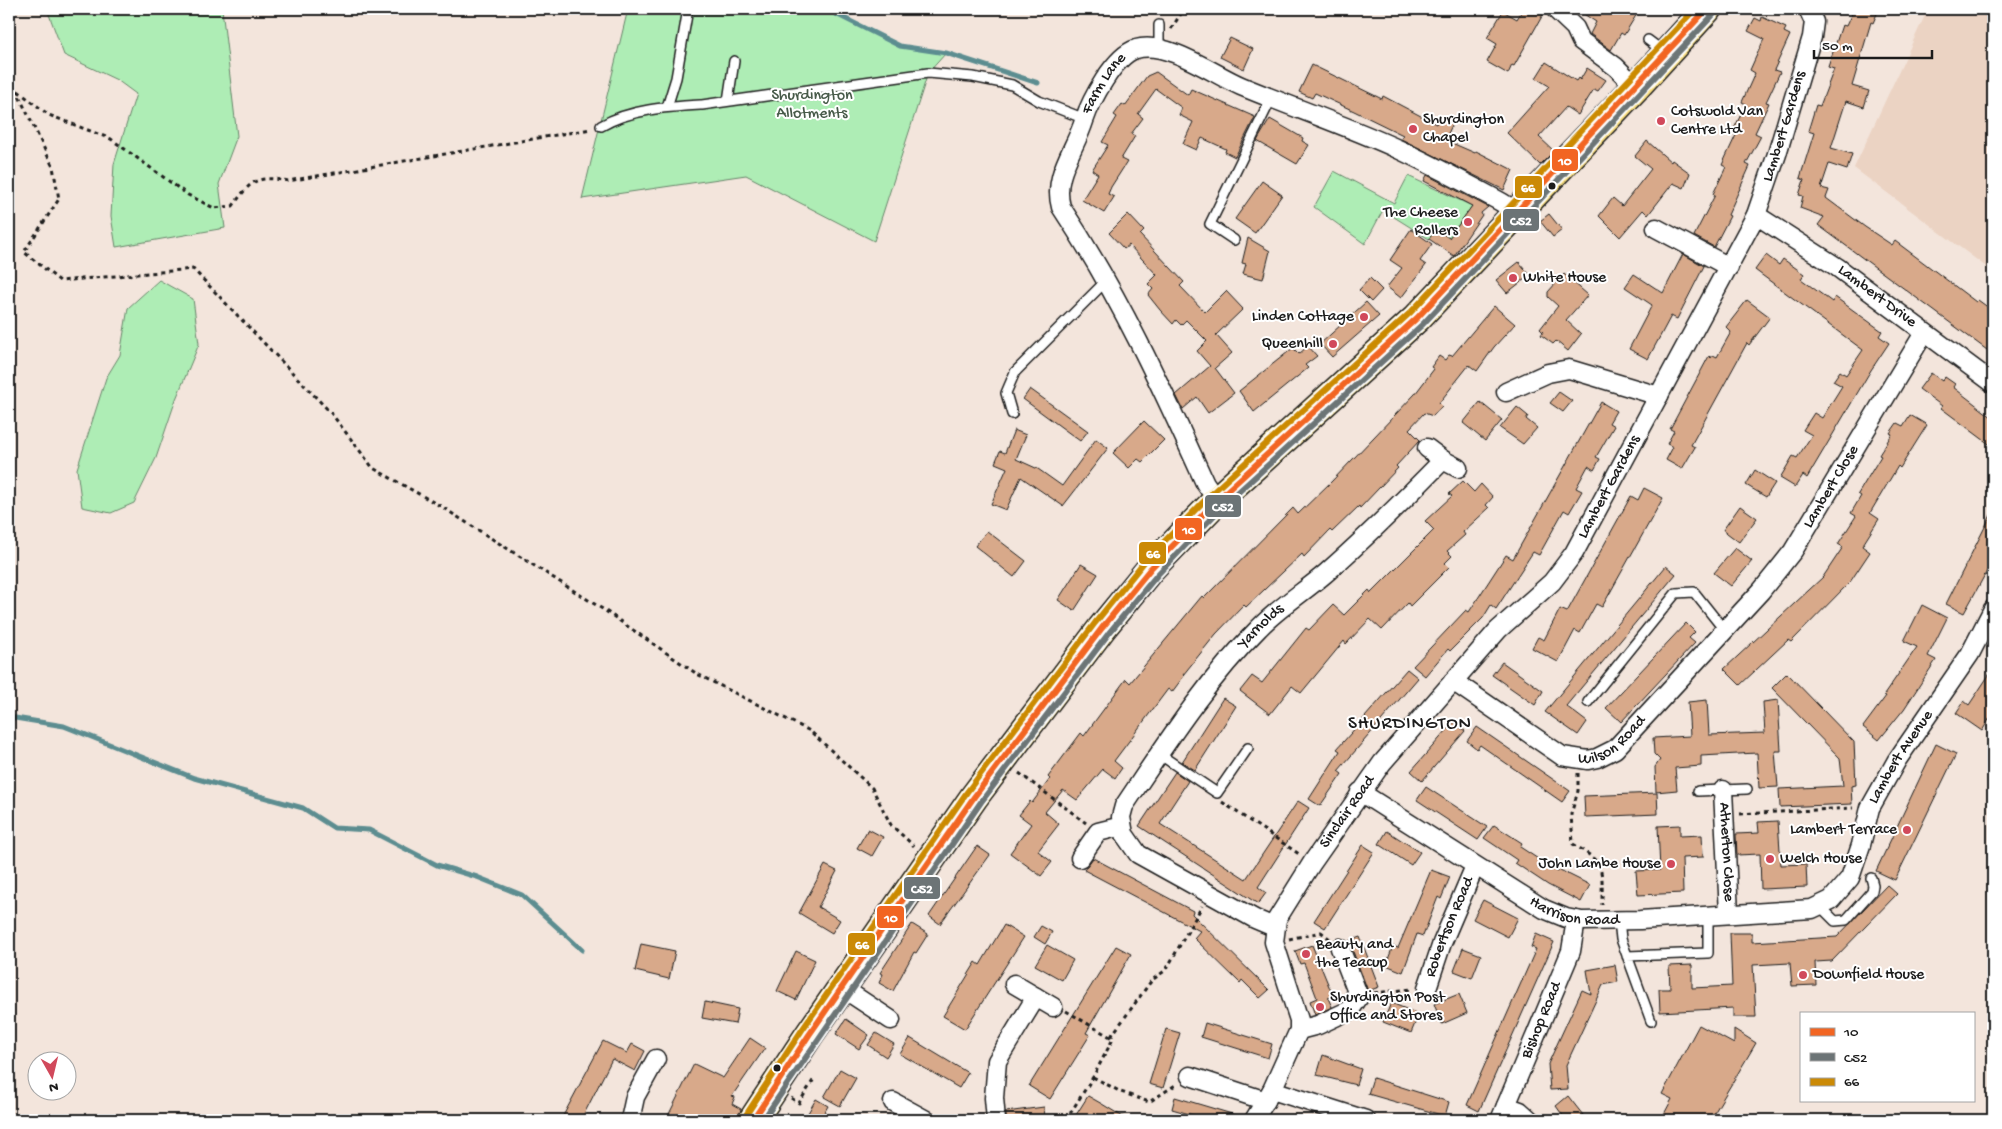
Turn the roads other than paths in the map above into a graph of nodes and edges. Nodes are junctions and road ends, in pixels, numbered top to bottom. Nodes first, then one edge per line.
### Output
1 (688, 9) edge
2 (1555, 9) edge
3 (1707, 9) edge
4 (1812, 11) edge
5 (1159, 25) dead end
6 (1159, 49) junction
7 (734, 61) dead end
8 (1636, 87) junction
9 (1272, 98) junction
10 (728, 101) junction
11 (667, 107) junction
12 (1085, 119) junction
13 (601, 126) road end
14 (1517, 212) junction
15 (1756, 215) junction
16 (1656, 228) dead end
17 (1234, 240) dead end
18 (1729, 267) junction
19 (1107, 280) junction
20 (1924, 333) junction
21 (1993, 384) edge
22 (1506, 392) dead end
23 (1659, 396) junction
24 (1012, 414) dead end
25 (1427, 448) dead end
26 (1217, 500) junction
27 (1993, 609) edge
28 (1725, 631) junction
29 (1453, 681) junction
30 (1588, 702) dead end
31 (1248, 748) dead end
32 (1159, 754) junction
33 (1747, 789) dead end
34 (1723, 790) junction
35 (1698, 791) dead end
36 (1360, 792) junction
37 (1122, 826) junction
38 (1080, 858) dead end
39 (1475, 866) junction
40 (1871, 878) dead end
41 (1820, 906) junction
42 (1729, 914) junction
43 (1708, 915) junction
44 (1576, 920) junction
45 (1619, 920) junction
46 (1276, 942) junction
47 (1340, 948) road end
48 (1627, 956) junction
49 (1014, 984) dead end
50 (841, 987) junction
51 (1427, 988) road end
52 (1036, 997) junction
53 (1054, 1007) road end
54 (891, 1020) dead end
55 (1651, 1021) dead end
56 (1299, 1030) junction
57 (656, 1059) dead end
58 (1190, 1076) road end
59 (1269, 1096) junction
60 (894, 1102) dead end
61 (1503, 1113) edge
62 (630, 1120) edge
63 (753, 1120) edge
64 (926, 1120) edge
65 (992, 1120) edge
66 (1254, 1120) edge
67 (1366, 1120) edge
68 (1530, 1120) edge

1 - 11 lane
2 - 8 street
3 - 8 main road
4 - 15 street, Lambert Gardens
5 - 6 lane
6 - 9 street, Farm Lane
6 - 12 street, Farm Lane
7 - 10 lane
8 - 14 main road
9 - 14 street, Farm Lane
9 - 17 lane
10 - 11 lane
10 - 12 lane
11 - 13 lane
12 - 19 street, Farm Lane
14 - 26 main road
15 - 18 street, Lambert Gardens
15 - 20 street, Lambert Drive
16 - 18 street
18 - 23 street, Lambert Gardens
19 - 24 lane
19 - 26 street, Farm Lane
20 - 21 street, Lambert Drive
20 - 28 street, Lambert Close
22 - 23 street
23 - 29 street, Lambert Gardens
25 - 32 street, Yarnolds
26 - 50 main road
27 - 41 street, Lambert Avenue
28 - 29 street, Wilson Road
28 - 30 lane
29 - 36 street, Sinclair Road
31 - 32 lane
32 - 37 street, Yarnolds
33 - 34 lane
34 - 35 lane
34 - 42 street, Atherton Close
36 - 39 street, Harrison Road
36 - 46 street, Sinclair Road
37 - 38 street
37 - 46 street
39 - 44 street, Harrison Road
39 - 51 street, Robertson Road
40 - 41 lane
41 - 42 street, Harrison Road
42 - 43 street, Harrison Road
43 - 45 street, Harrison Road
43 - 48 lane
44 - 45 street, Harrison Road
44 - 61 street, Bishop Road
45 - 48 lane
46 - 56 street
47 - 56 street
48 - 55 lane
49 - 52 street
50 - 54 street
50 - 63 main road
52 - 53 street
52 - 65 street
56 - 59 street
57 - 62 street
58 - 59 street
59 - 66 street
59 - 67 street
60 - 64 street
61 - 68 street

